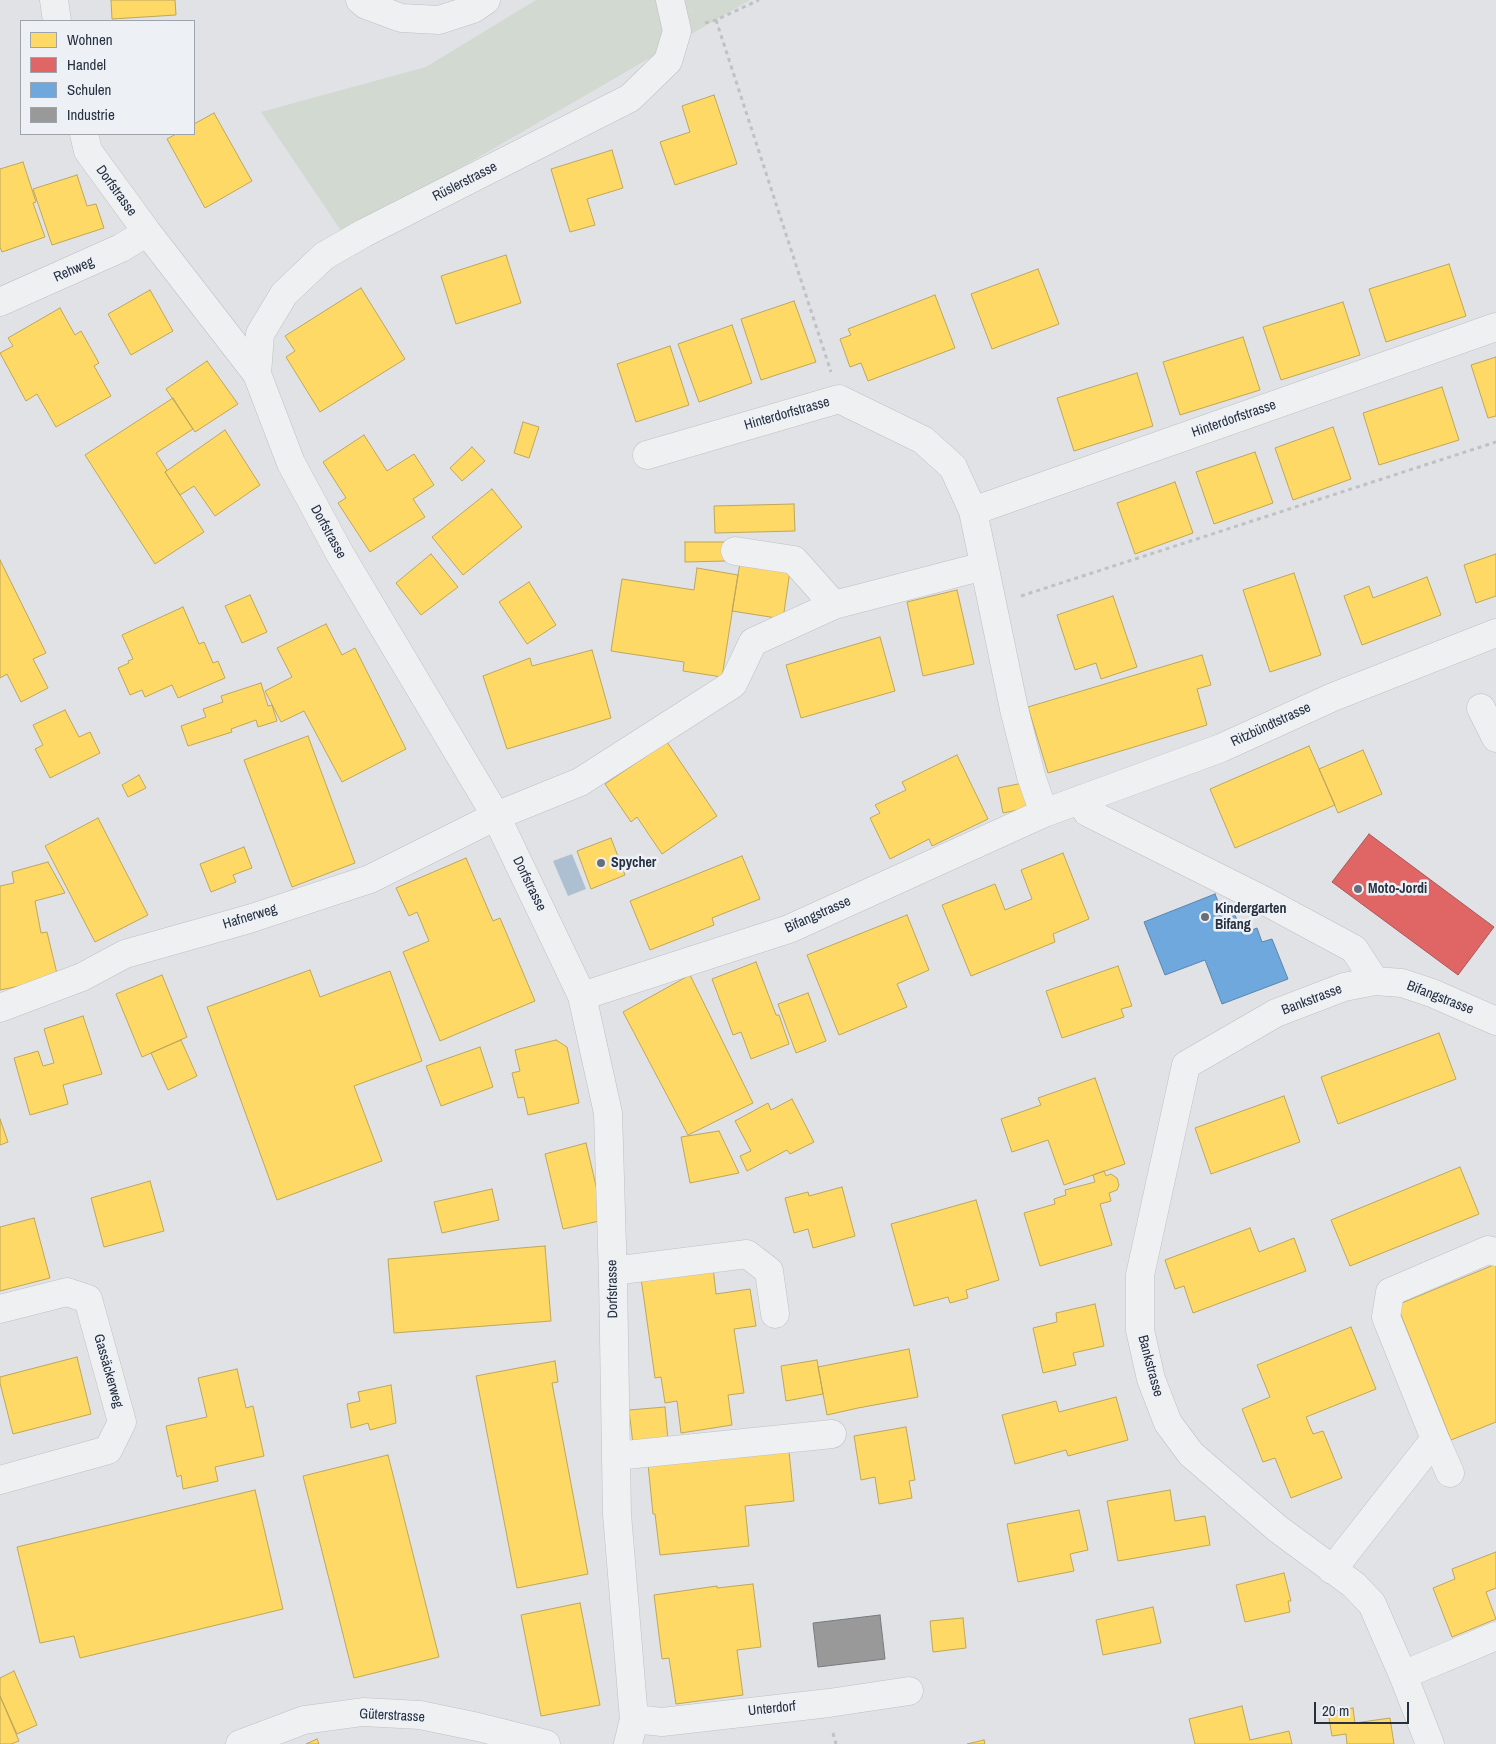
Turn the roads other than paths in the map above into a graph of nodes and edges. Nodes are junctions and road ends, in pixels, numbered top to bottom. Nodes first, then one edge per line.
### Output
1 (54, 0) edge
2 (360, 0) edge
3 (486, 0) edge
4 (670, 0) edge
5 (57, 20) edge
6 (84, 135) edge
7 (146, 232) junction
8 (0, 302) edge
9 (1496, 327) edge
10 (257, 374) junction
11 (647, 455) dead end
12 (973, 510) junction
13 (735, 551) dead end
14 (984, 566) junction
15 (834, 605) junction
16 (1496, 633) edge
17 (1481, 708) dead end
18 (1496, 738) edge
19 (1081, 799) junction
20 (1044, 813) junction
21 (496, 816) junction
22 (1375, 981) junction
23 (582, 996) junction
24 (0, 1008) edge
25 (1496, 1020) edge
26 (1496, 1252) edge
27 (613, 1271) junction
28 (0, 1309) edge
29 (775, 1314) dead end
30 (832, 1434) dead end
31 (1435, 1440) junction
32 (616, 1456) junction
33 (1450, 1473) dead end
34 (0, 1480) edge
35 (1332, 1570) junction
36 (1496, 1636) edge
37 (1403, 1675) junction
38 (909, 1691) dead end
39 (631, 1731) edge
40 (240, 1744) edge
41 (546, 1744) edge
42 (1430, 1744) edge

1 - 5 street
2 - 3 street
4 - 10 street, Rüslerstrasse
6 - 7 street, Dorfstrasse
7 - 8 street, Rehweg
7 - 10 street, Dorfstrasse
9 - 12 street, Hinterdorfstrasse
10 - 21 street, Dorfstrasse
11 - 12 street, Hinterdorfstrasse
12 - 14 street, Hinterdorfstrasse
13 - 15 street
14 - 15 street, Hafnerweg
14 - 20 street, Hinterdorfstrasse
15 - 21 street, Hafnerweg
16 - 19 street, Ritzbündtstrasse
17 - 18 street
19 - 20 street, Ritzbündtstrasse
19 - 22 street
20 - 23 street, Bifangstrasse
21 - 23 street, Dorfstrasse
21 - 24 street, Hafnerweg
22 - 25 street, Bifangstrasse
22 - 35 street, Bankstrasse
23 - 27 street, Dorfstrasse
26 - 31 street
27 - 29 street
27 - 32 street, Dorfstrasse
28 - 34 street, Gassäckerweg
30 - 32 street
31 - 33 street
31 - 35 street
32 - 39 street, Dorfstrasse
35 - 37 street, Bankstrasse
36 - 37 street
37 - 42 street, Bankstrasse
38 - 39 street, Unterdorf
40 - 41 street, Güterstrasse

